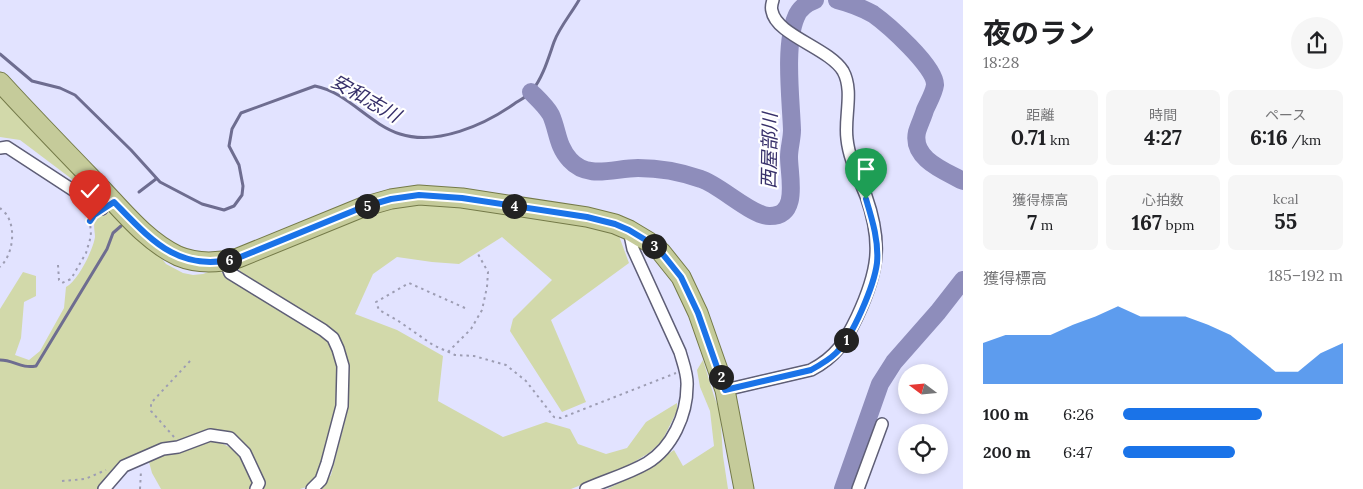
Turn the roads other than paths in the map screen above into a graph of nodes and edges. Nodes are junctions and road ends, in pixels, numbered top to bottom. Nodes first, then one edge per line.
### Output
1 (772, 0) edge
2 (0, 82) edge
3 (0, 148) edge
4 (102, 209) road end
5 (629, 230) junction
6 (225, 261) junction
7 (725, 390) junction
8 (882, 424) dead end
9 (104, 489) edge
10 (256, 489) edge
11 (312, 489) edge
12 (586, 489) edge
13 (744, 489) edge
14 (858, 489) edge

1 - 7 street
2 - 6 main road
3 - 4 street
5 - 6 main road
5 - 7 main road
5 - 12 street
6 - 11 street
7 - 13 main road
8 - 14 street
9 - 10 street

